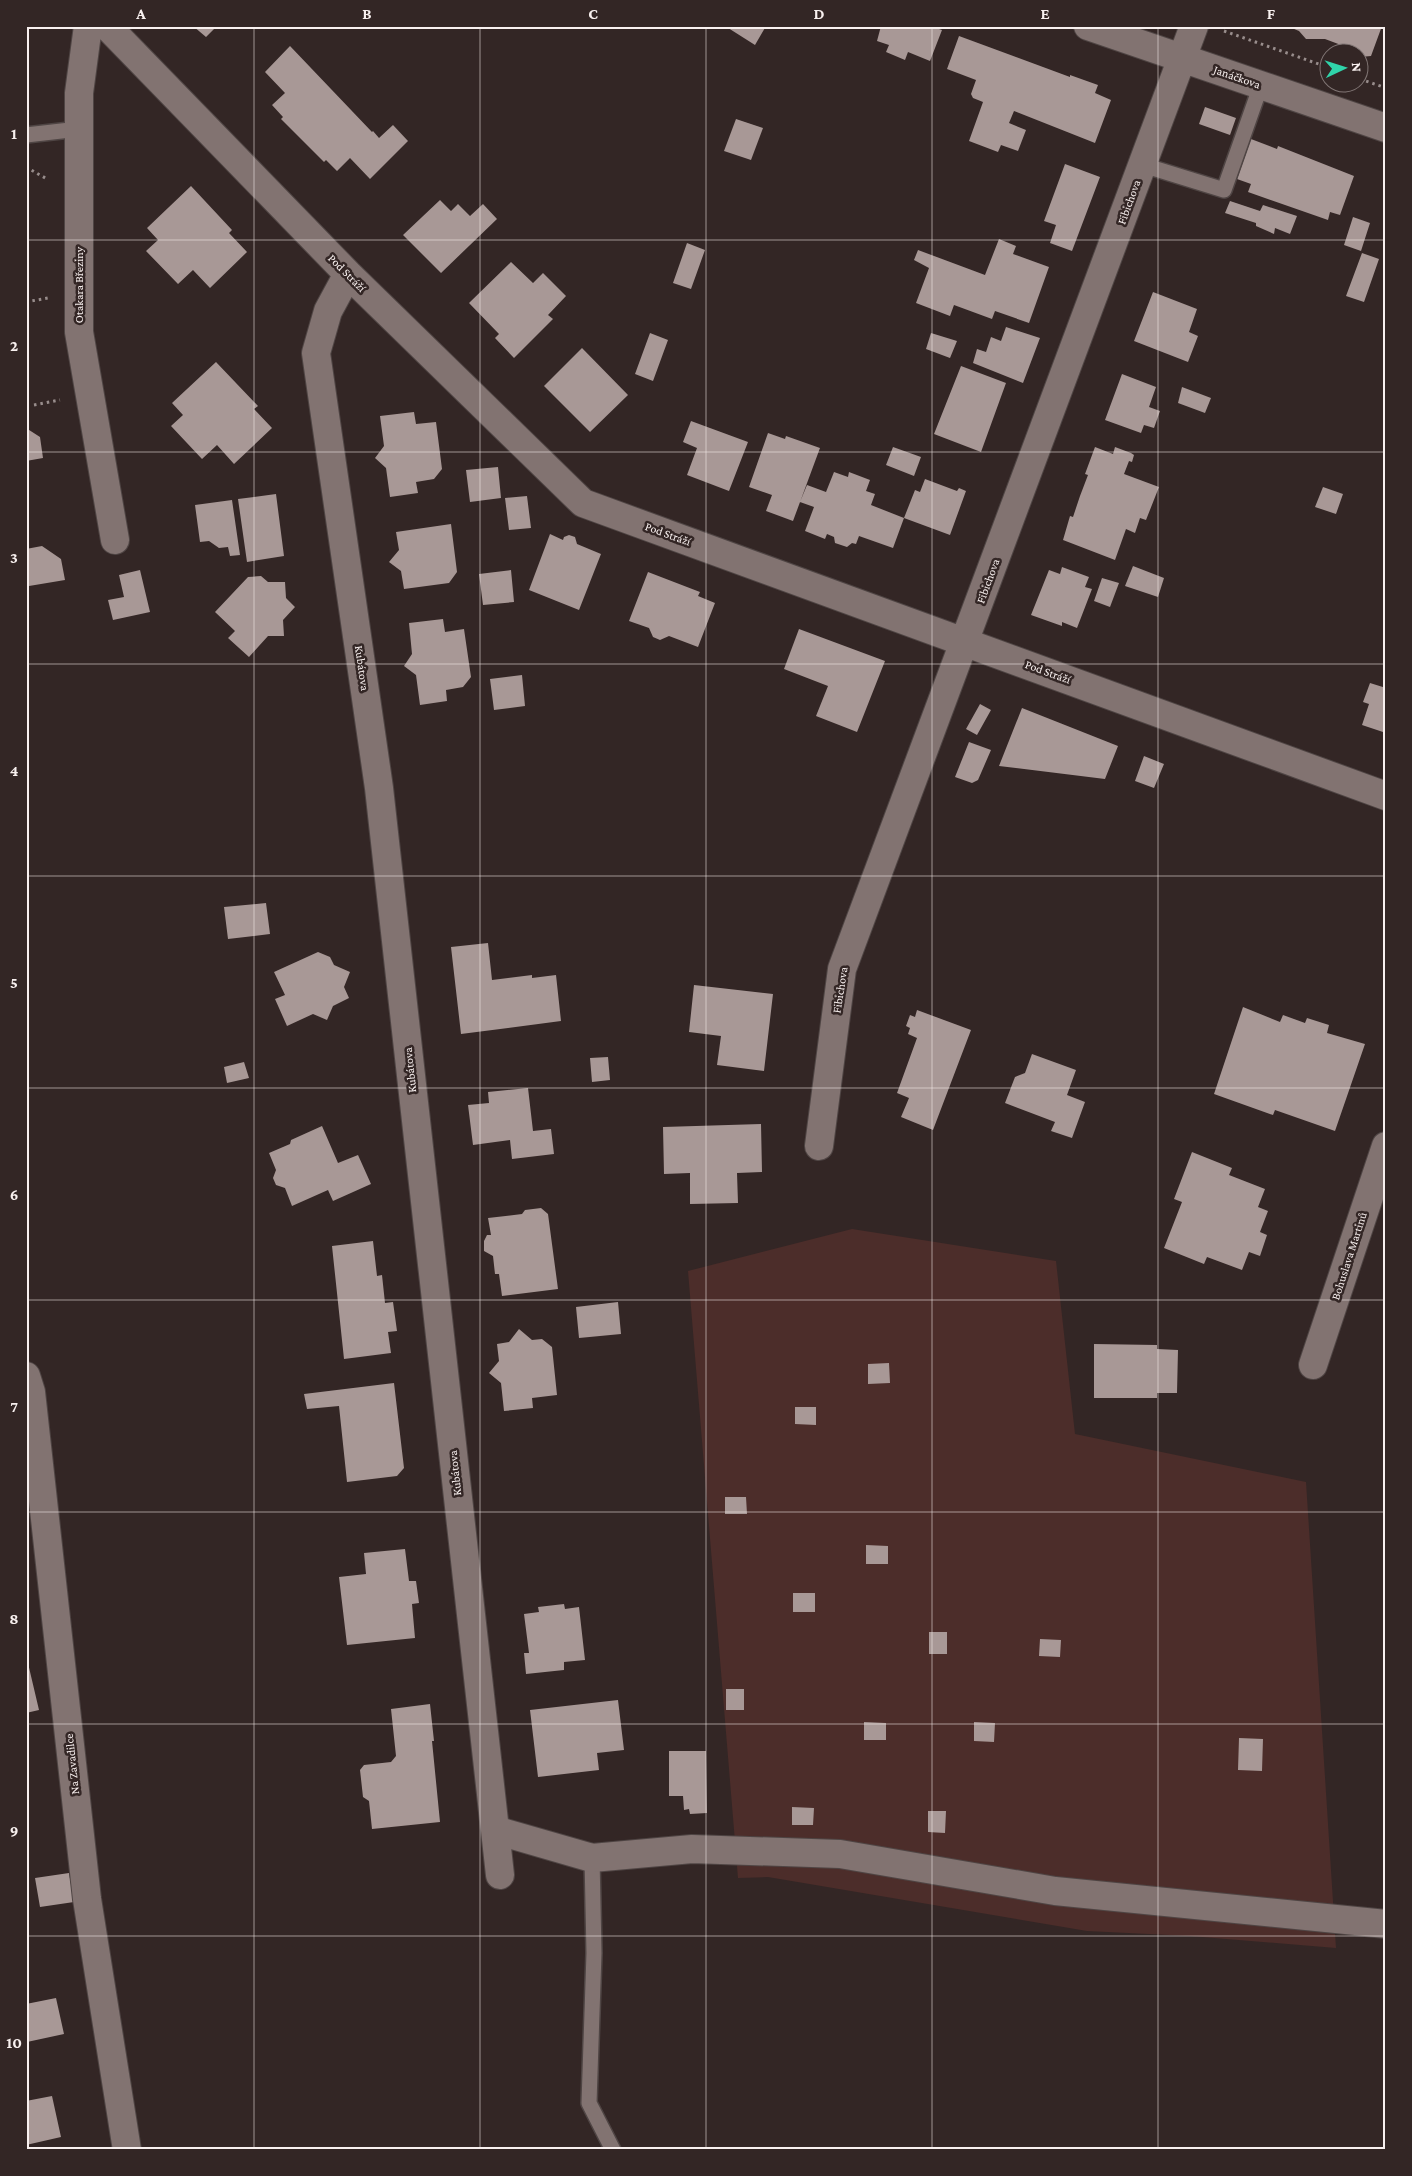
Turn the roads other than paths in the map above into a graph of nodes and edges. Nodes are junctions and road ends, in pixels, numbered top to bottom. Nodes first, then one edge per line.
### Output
1 (88, 26) edge
2 (107, 26) edge
3 (1088, 26) edge
4 (1194, 26) edge
5 (1183, 58) junction
6 (1261, 85) junction
7 (1386, 128) edge
8 (79, 129) junction
9 (26, 135) edge
10 (1143, 165) junction
11 (348, 274) junction
12 (115, 540) dead end
13 (965, 642) junction
14 (1386, 796) edge
15 (819, 1146) dead end
16 (1386, 1146) edge
17 (1313, 1365) dead end
18 (26, 1376) edge
19 (495, 1830) junction
20 (592, 1858) junction
21 (500, 1875) dead end
22 (1386, 1924) edge
23 (126, 2150) edge
24 (613, 2150) edge

1 - 8 street, Otakara Březiny
2 - 11 street, Pod Stráží
3 - 5 street, Janáčkova
4 - 5 street, Fibichova
5 - 6 street, Janáčkova
5 - 10 street, Fibichova
6 - 7 street, Janáčkova
6 - 10 lane
8 - 9 lane
8 - 12 street, Otakara Březiny
10 - 13 street, Fibichova
11 - 13 street, Pod Stráží
11 - 19 street, Kubátova
13 - 14 street, Pod Stráží
13 - 15 street, Fibichova
16 - 17 street, Bohuslava Martinů
18 - 23 street, Na Zavadilce
19 - 20 street
19 - 21 street, Kubátova
20 - 22 street
20 - 24 lane

